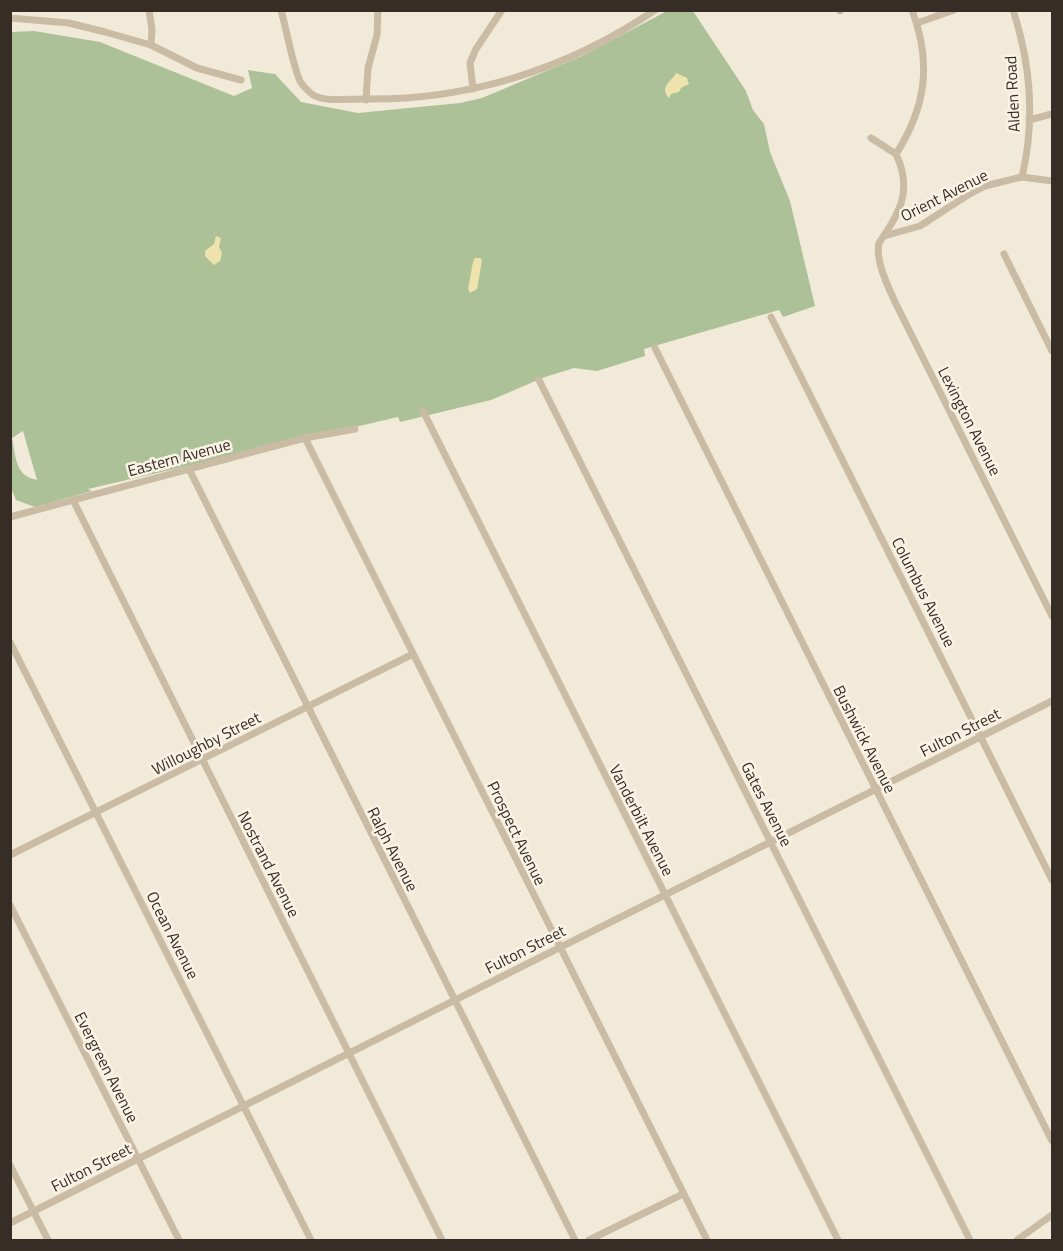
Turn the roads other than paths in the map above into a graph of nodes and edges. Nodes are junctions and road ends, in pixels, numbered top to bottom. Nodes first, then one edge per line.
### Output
1 (149, 10) edge
2 (281, 10) edge
3 (378, 10) edge
4 (502, 10) edge
5 (655, 10) edge
6 (912, 10) edge
7 (954, 10) edge
8 (1016, 11) edge
9 (21, 14) edge
10 (10, 18) edge
11 (917, 23) junction
12 (151, 45) junction
13 (241, 80) dead end
14 (473, 89) junction
15 (366, 99) junction
16 (1053, 114) edge
17 (1029, 120) junction
18 (871, 138) dead end
19 (896, 154) junction
20 (1022, 177) junction
21 (1053, 181) edge
22 (884, 236) junction
23 (1004, 254) dead end
24 (771, 317) dead end
25 (655, 348) dead end
26 (1053, 351) edge
27 (539, 380) dead end
28 (423, 411) dead end
29 (355, 429) dead end
30 (304, 438) junction
31 (189, 469) junction
32 (73, 500) junction
33 (10, 517) edge
34 (1053, 616) edge
35 (10, 642) edge
36 (413, 654) junction
37 (1053, 701) edge
38 (308, 707) junction
39 (981, 736) junction
40 (202, 760) junction
41 (875, 789) junction
42 (96, 813) junction
43 (770, 841) junction
44 (10, 855) edge
45 (1053, 880) edge
46 (665, 894) junction
47 (10, 905) edge
48 (559, 947) junction
49 (454, 1000) junction
50 (348, 1053) junction
51 (244, 1106) junction
52 (1053, 1141) edge
53 (138, 1159) junction
54 (10, 1165) edge
55 (683, 1194) junction
56 (34, 1211) junction
57 (1053, 1215) edge
58 (10, 1223) edge
59 (48, 1240) edge
60 (179, 1240) edge
61 (311, 1240) edge
62 (442, 1240) edge
63 (574, 1240) edge
64 (589, 1240) edge
65 (707, 1240) edge
66 (838, 1240) edge
67 (970, 1240) edge
68 (1017, 1240) edge

1 - 12 street
2 - 15 street
3 - 15 street
4 - 14 street
5 - 14 street
6 - 11 street
7 - 11 street
8 - 17 street, Alden Road
9 - 10 street
9 - 12 street
11 - 19 street
12 - 13 street
14 - 15 street
16 - 17 street
17 - 20 street, Alden Road
18 - 19 street
19 - 22 street
20 - 21 street, Orient Avenue
20 - 22 street, Orient Avenue
22 - 34 street, Lexington Avenue
23 - 26 street
24 - 39 street, Columbus Avenue
25 - 41 street, Bushwick Avenue
27 - 43 street, Gates Avenue
28 - 46 street, Vanderbilt Avenue
29 - 30 street, Eastern Avenue
30 - 31 street, Eastern Avenue
30 - 36 street, Prospect Avenue
31 - 32 street, Eastern Avenue
31 - 38 street, Ralph Avenue
32 - 33 street, Eastern Avenue
32 - 40 street, Nostrand Avenue
35 - 42 street, Ocean Avenue
36 - 38 street, Willoughby Street
36 - 48 street, Prospect Avenue
37 - 39 street, Fulton Street
38 - 40 street, Willoughby Street
38 - 49 street, Ralph Avenue
39 - 41 street, Fulton Street
39 - 45 street, Columbus Avenue
40 - 42 street, Willoughby Street
40 - 50 street, Nostrand Avenue
41 - 43 street, Fulton Street
41 - 52 street, Bushwick Avenue
42 - 44 street, Willoughby Street
42 - 51 street, Ocean Avenue
43 - 46 street, Fulton Street
43 - 67 street, Gates Avenue
46 - 48 street, Fulton Street
46 - 66 street, Vanderbilt Avenue
47 - 53 street, Evergreen Avenue
48 - 49 street, Fulton Street
48 - 55 street, Prospect Avenue
49 - 50 street, Fulton Street
49 - 63 street, Ralph Avenue
50 - 51 street, Fulton Street
50 - 62 street, Nostrand Avenue
51 - 53 street, Fulton Street
51 - 61 street, Ocean Avenue
53 - 56 street, Fulton Street
53 - 60 street, Evergreen Avenue
54 - 56 street
55 - 64 street
55 - 65 street, Prospect Avenue
56 - 58 street, Fulton Street
56 - 59 street
57 - 68 street

